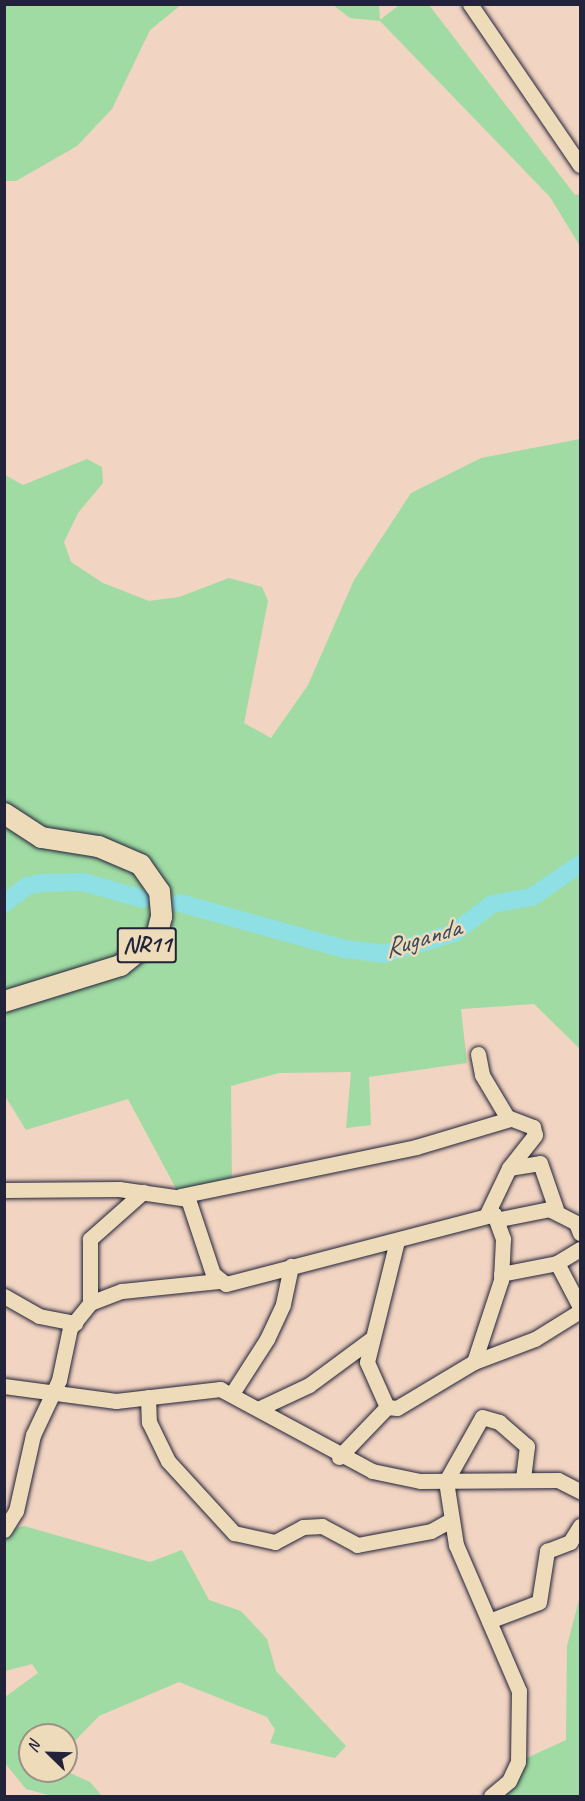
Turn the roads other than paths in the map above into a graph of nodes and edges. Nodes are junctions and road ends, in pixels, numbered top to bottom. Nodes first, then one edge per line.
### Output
1 (470, 4) edge
2 (580, 165) edge
3 (4, 813) edge
4 (4, 1001) edge
5 (478, 1054) dead end
6 (510, 1119) junction
7 (509, 1168) junction
8 (4, 1190) edge
9 (143, 1191) junction
10 (180, 1196) junction
11 (557, 1212) junction
12 (494, 1217) junction
13 (580, 1233) edge
14 (397, 1241) junction
15 (580, 1249) edge
16 (557, 1263) junction
17 (291, 1266) junction
18 (501, 1274) junction
19 (218, 1281) junction
20 (4, 1296) edge
21 (90, 1303) junction
22 (579, 1309) edge
23 (75, 1323) junction
24 (370, 1340) junction
25 (474, 1362) junction
26 (4, 1386) edge
27 (233, 1392) junction
28 (54, 1393) junction
29 (148, 1397) junction
30 (387, 1407) junction
31 (260, 1408) junction
32 (339, 1457) junction
33 (523, 1479) junction
34 (446, 1481) junction
35 (580, 1491) edge
36 (449, 1521) junction
37 (580, 1526) edge
38 (4, 1530) edge
39 (489, 1621) junction
40 (491, 1797) edge

1 - 2 street
3 - 4 highway, NR11
5 - 6 street
6 - 7 street
6 - 10 street
7 - 11 street
7 - 12 street
8 - 9 street
9 - 10 street
9 - 21 street
10 - 19 street
11 - 12 street
11 - 13 street
12 - 14 street
12 - 18 street
14 - 17 street
14 - 24 street
15 - 16 street
16 - 18 street
16 - 22 street
17 - 19 street
17 - 27 street
18 - 25 street
19 - 21 street
20 - 23 street
21 - 23 street
22 - 25 street
23 - 28 street
24 - 30 street
24 - 31 street
25 - 30 street
26 - 28 street
27 - 29 street
27 - 31 street
28 - 29 street
28 - 38 street
29 - 36 street
30 - 32 street
31 - 32 street
32 - 34 street
33 - 34 street
33 - 34 street
33 - 35 street
34 - 36 street
36 - 39 street
37 - 39 street
39 - 40 street

